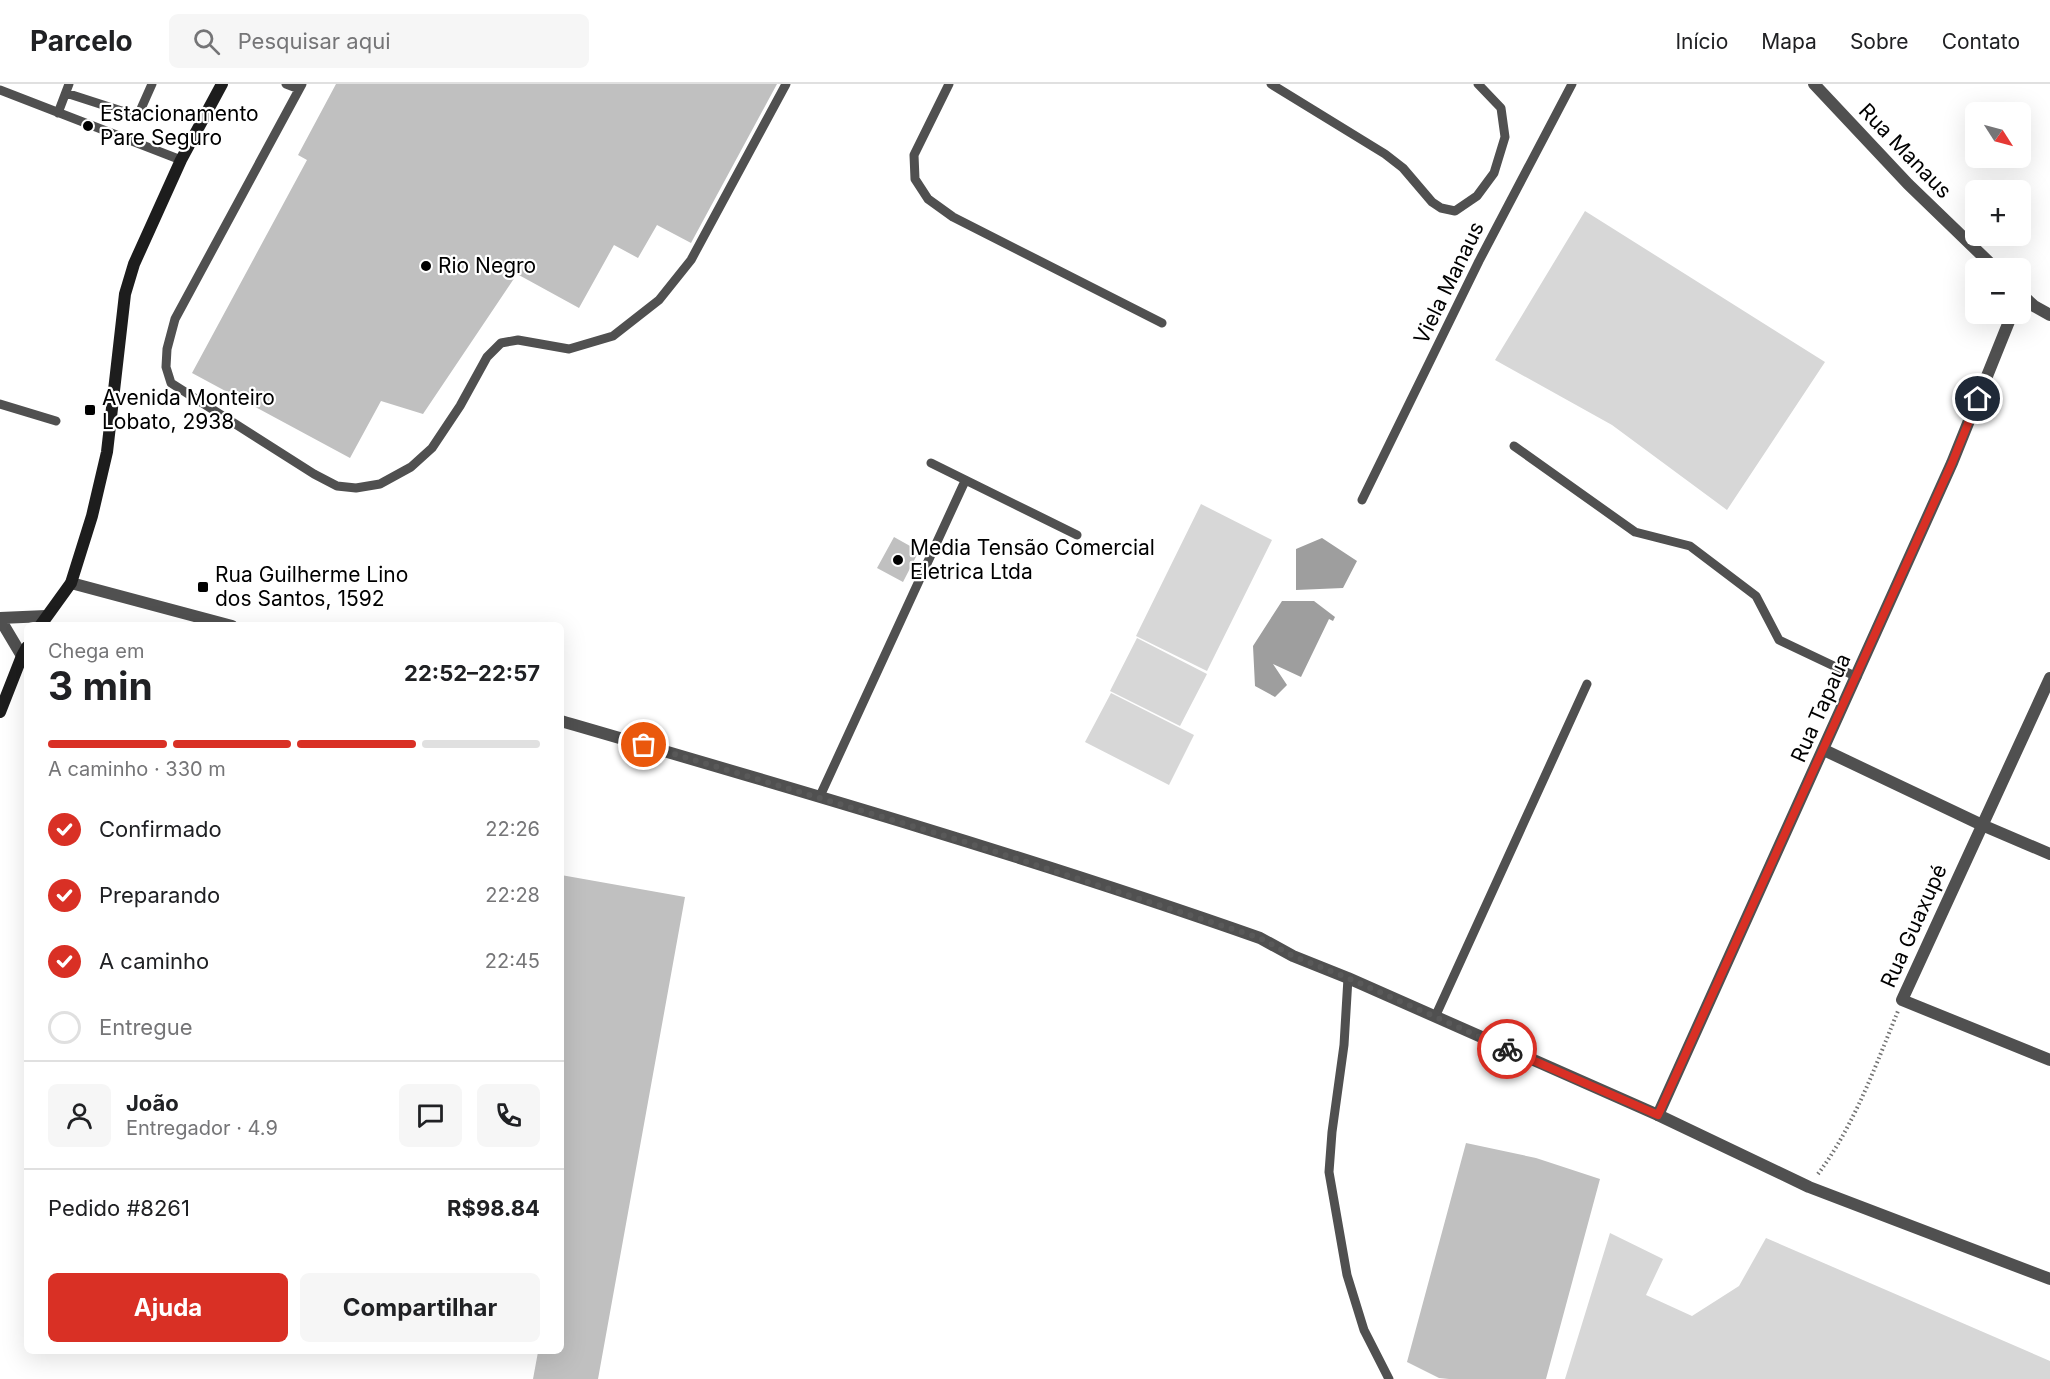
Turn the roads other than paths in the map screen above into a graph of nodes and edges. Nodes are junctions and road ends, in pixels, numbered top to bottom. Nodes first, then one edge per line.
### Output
1 (152, 84) edge
2 (222, 84) edge
3 (286, 84) edge
4 (786, 84) edge
5 (949, 84) edge
6 (1271, 84) edge
7 (1478, 84) edge
8 (1572, 84) edge
9 (1814, 84) edge
10 (301, 86) edge
11 (68, 89) edge
12 (0, 90) edge
13 (58, 113) junction
14 (181, 160) junction
15 (1985, 258) edge
16 (2031, 303) edge
17 (2050, 315) edge
18 (1162, 323) dead end
19 (2008, 324) edge
20 (0, 404) edge
21 (56, 421) dead end
22 (1514, 446) dead end
23 (931, 463) dead end
24 (965, 481) junction
25 (1362, 500) dead end
26 (1077, 535) dead end
27 (71, 583) junction
28 (0, 618) edge
29 (43, 621) edge
30 (217, 622) edge
31 (24, 651) edge
32 (1857, 677) junction
33 (2049, 681) edge
34 (1587, 684) dead end
35 (0, 712) edge
36 (564, 721) edge
37 (1824, 750) junction
38 (819, 796) junction
39 (1982, 825) junction
40 (2050, 854) edge
41 (1348, 978) junction
42 (1434, 1017) junction
43 (2050, 1060) edge
44 (1658, 1115) junction
45 (2050, 1279) edge
46 (1389, 1379) edge

1 - 11 lane
2 - 14 main road
3 - 10 lane
4 - 10 lane
5 - 18 lane
6 - 7 lane
8 - 25 lane, Viela Manaus
9 - 15 street, Rua Manaus
11 - 13 lane
12 - 13 lane
13 - 14 lane
14 - 27 main road
16 - 17 street
19 - 32 street, Rua Tapaua
20 - 21 lane
22 - 32 lane
23 - 24 lane
24 - 26 lane
24 - 38 lane
27 - 29 main road
27 - 30 street
28 - 29 street
28 - 31 street
31 - 35 main road
32 - 37 street, Rua Tapaua
33 - 39 street, Rua Guaxupé
34 - 42 lane
36 - 38 street
37 - 39 street
37 - 44 street, Rua Tapaua
38 - 41 street
39 - 40 street
39 - 43 street, Rua Guaxupé
41 - 42 street
41 - 46 lane
42 - 44 street
44 - 45 street

